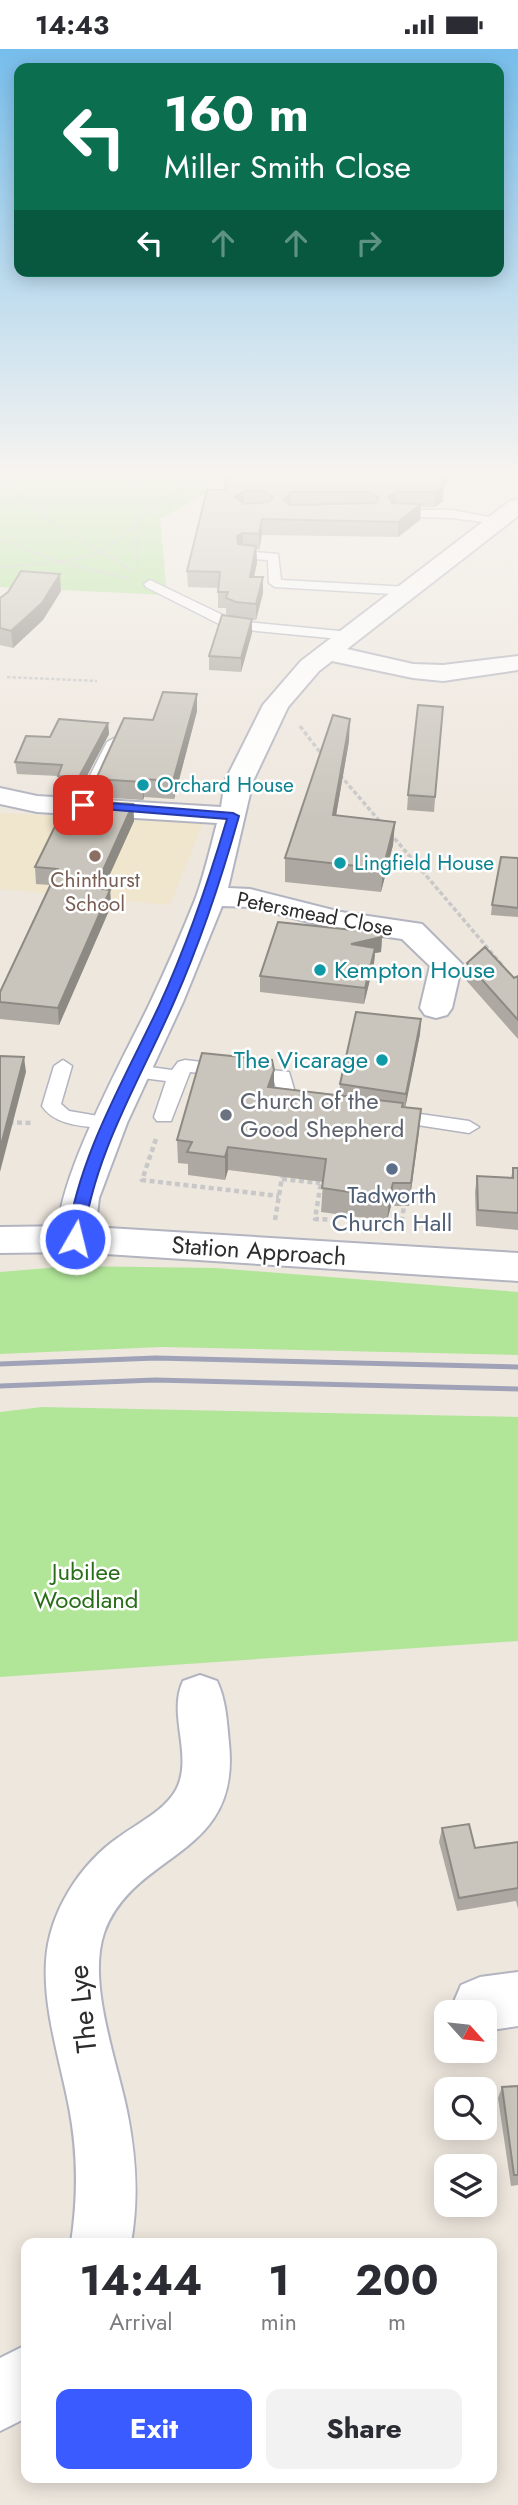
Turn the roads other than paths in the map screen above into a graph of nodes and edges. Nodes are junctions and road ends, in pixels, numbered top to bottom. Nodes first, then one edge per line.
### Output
1 (163, 591) edge
2 (403, 591) edge
3 (409, 591) joint
4 (340, 644) junction
5 (518, 663) edge
6 (116, 737) edge
7 (0, 796) edge
8 (83, 805) junction
9 (233, 816) junction
10 (211, 897) junction
11 (436, 1008) dead end
12 (63, 1066) dead end
13 (135, 1071) junction
14 (177, 1077) junction
15 (327, 1107) edge
16 (378, 1114) edge
17 (164, 1117) road end
18 (109, 1123) junction
19 (469, 1127) dead end
20 (75, 1239) junction
21 (0, 1241) edge
22 (518, 1266) edge
23 (200, 1696) dead end
24 (102, 2238) edge
25 (21, 2381) edge
26 (0, 2399) edge

1 - 4 lane
2 - 3 lane
3 - 4 street
4 - 5 street
4 - 9 street
6 - 8 lane
7 - 8 street
8 - 9 street
9 - 10 street
10 - 11 street, Petersmead Close
10 - 13 street
12 - 18 lane
13 - 14 lane
13 - 18 street
14 - 15 lane
14 - 17 lane
16 - 19 lane
18 - 20 street
20 - 21 street, Station Approach
20 - 22 street, Station Approach
23 - 24 street, The Lye
25 - 26 street

